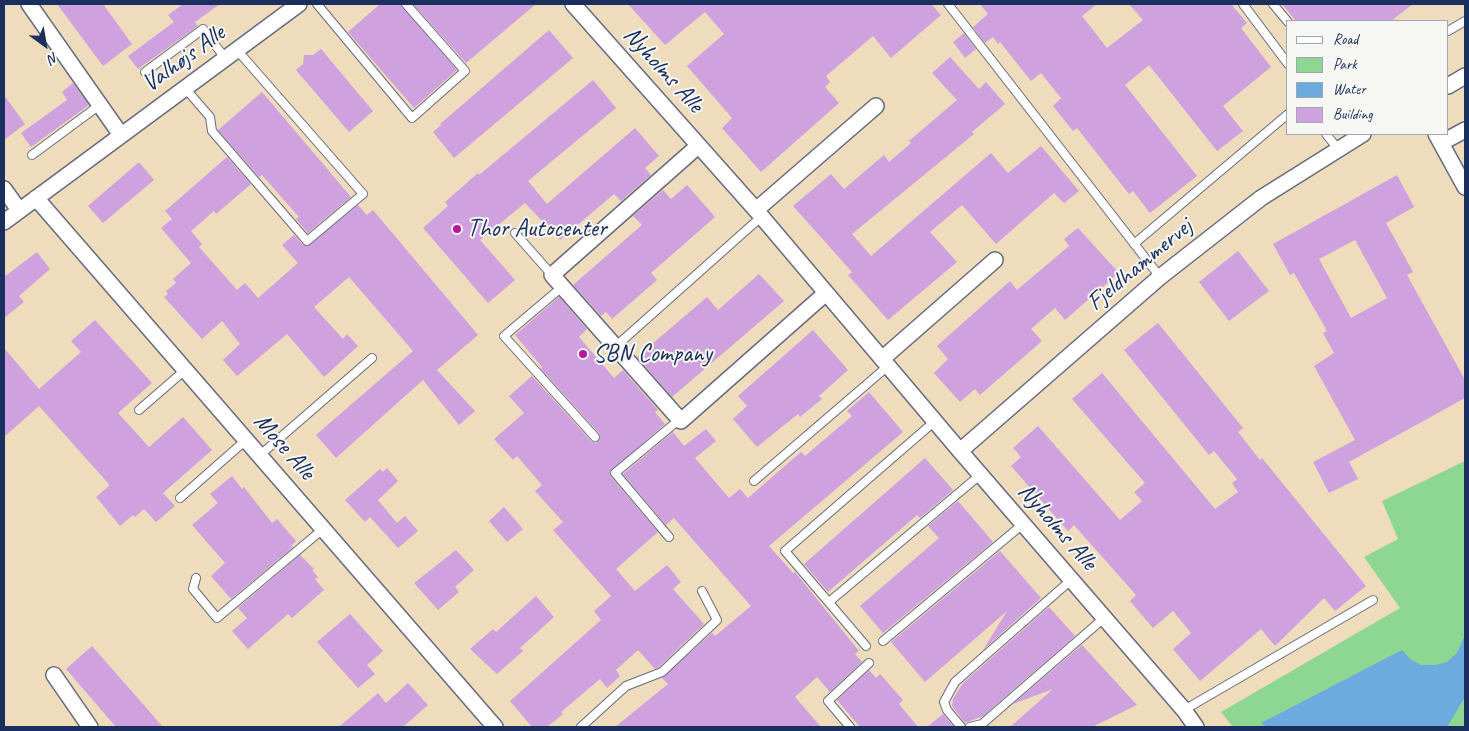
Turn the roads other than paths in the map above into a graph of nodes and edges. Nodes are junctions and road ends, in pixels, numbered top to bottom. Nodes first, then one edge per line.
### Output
1 (29, 4) edge
2 (299, 4) edge
3 (317, 4) edge
4 (406, 4) edge
5 (572, 4) edge
6 (948, 4) edge
7 (1243, 4) edge
8 (1273, 4) edge
9 (1286, 20) edge
10 (1465, 21) edge
11 (1449, 30) edge
12 (231, 54) junction
13 (1286, 61) edge
14 (145, 72) dead end
15 (1465, 76) edge
16 (1449, 85) edge
17 (185, 88) junction
18 (101, 104) junction
19 (876, 106) dead end
20 (1286, 116) edge
21 (1465, 130) edge
22 (121, 135) junction
23 (1327, 135) edge
24 (1361, 135) edge
25 (1439, 139) edge
26 (698, 146) junction
27 (1338, 150) junction
28 (32, 155) dead end
29 (1465, 187) edge
30 (4, 189) edge
31 (36, 198) junction
32 (19, 210) junction
33 (758, 214) junction
34 (4, 222) edge
35 (515, 233) dead end
36 (1134, 244) junction
37 (995, 260) dead end
38 (552, 275) junction
39 (1160, 276) junction
40 (562, 287) junction
41 (826, 293) junction
42 (615, 347) junction
43 (372, 358) dead end
44 (885, 363) junction
45 (185, 370) junction
46 (140, 410) dead end
47 (680, 419) junction
48 (934, 421) junction
49 (595, 437) dead end
50 (246, 440) junction
51 (960, 451) junction
52 (259, 456) junction
53 (980, 474) junction
54 (754, 481) dead end
55 (180, 498) dead end
56 (1023, 524) junction
57 (323, 528) junction
58 (669, 537) dead end
59 (196, 578) dead end
60 (1071, 580) junction
61 (702, 591) dead end
62 (1373, 600) dead end
63 (829, 602) junction
64 (1104, 618) junction
65 (883, 641) dead end
66 (866, 646) dead end
67 (869, 663) dead end
68 (54, 675) dead end
69 (1184, 710) junction
70 (90, 727) edge
71 (495, 727) edge
72 (580, 727) edge
73 (850, 727) edge
74 (962, 727) edge
75 (970, 727) edge
76 (1196, 727) edge

1 - 18 street
2 - 12 street, Valhøjs Alle
3 - 4 lane
5 - 26 street, Nyholms Alle
6 - 36 lane
7 - 13 lane
8 - 9 lane
10 - 11 lane
12 - 14 lane
12 - 17 street, Valhøjs Alle
12 - 17 lane
15 - 16 street
17 - 22 street, Valhøjs Alle
18 - 22 street
18 - 28 lane
19 - 33 street
20 - 36 lane
21 - 25 street
22 - 31 street, Valhøjs Alle
23 - 27 lane
24 - 27 street, Fjeldhammervej
25 - 29 street
26 - 33 street, Nyholms Alle
26 - 38 street, Nyholms Alle
27 - 39 street, Fjeldhammervej
30 - 32 street
31 - 32 street, Valhøjs Alle
31 - 45 street, Mose Alle
32 - 34 street, Valhøjs Alle
33 - 41 street, Nyholms Alle
33 - 42 lane
35 - 38 lane
36 - 39 lane
37 - 44 street
38 - 40 street
39 - 51 street, Fjeldhammervej
40 - 42 street
40 - 49 lane
41 - 44 street, Nyholms Alle
41 - 47 street
42 - 47 street
43 - 52 lane
44 - 48 street, Nyholms Alle
44 - 54 lane
45 - 46 lane
45 - 50 street, Mose Alle
47 - 58 lane
48 - 51 street, Nyholms Alle
48 - 63 lane
50 - 52 street, Mose Alle
50 - 55 lane
51 - 53 street, Nyholms Alle
52 - 57 street, Mose Alle
53 - 56 street, Nyholms Alle
53 - 63 lane
56 - 60 street, Nyholms Alle
56 - 65 lane
57 - 59 lane
57 - 71 street, Mose Alle
60 - 64 street, Nyholms Alle
60 - 74 lane
61 - 72 lane
62 - 69 lane
63 - 66 lane
64 - 69 street, Nyholms Alle
64 - 75 lane
67 - 73 lane
68 - 70 street
69 - 76 street, Nyholms Alle

